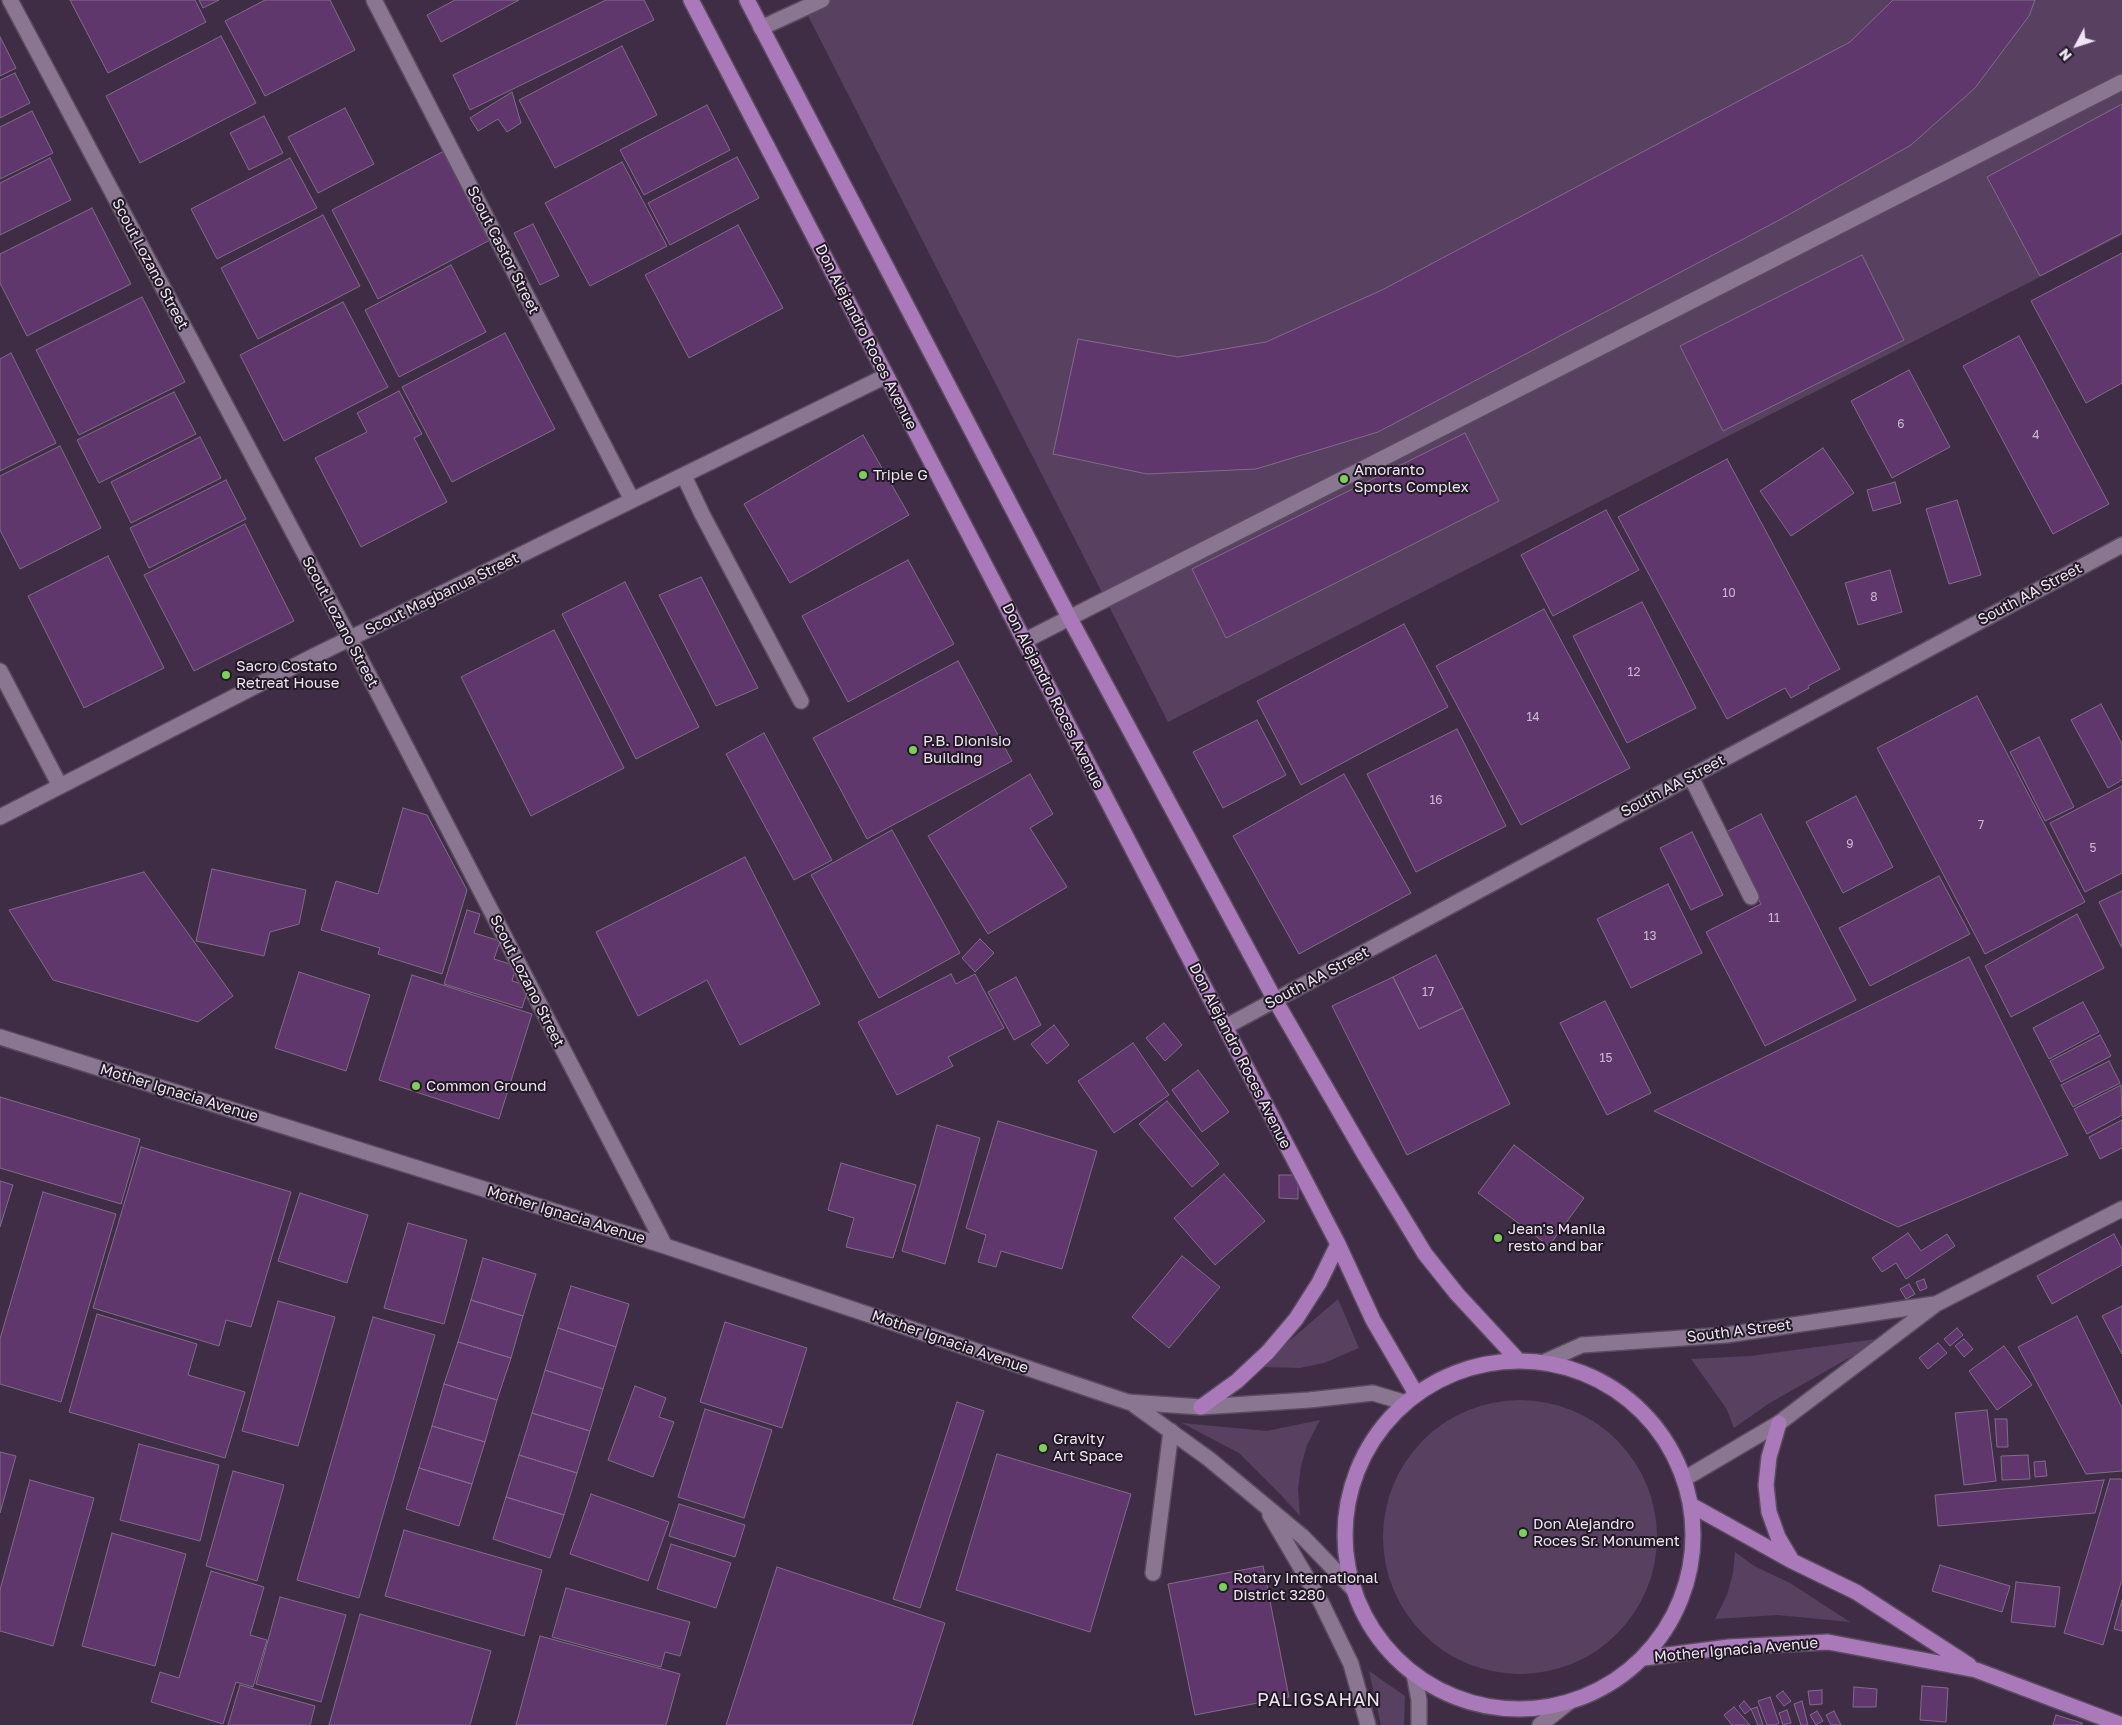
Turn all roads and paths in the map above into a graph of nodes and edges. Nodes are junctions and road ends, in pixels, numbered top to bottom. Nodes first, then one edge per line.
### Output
1 (10, 0) edge
2 (374, 0) edge
3 (691, 0) edge
4 (747, 0) edge
5 (822, 0) edge
6 (762, 28) junction
7 (2122, 82) edge
8 (886, 376) junction
9 (684, 476) junction
10 (632, 500) junction
11 (2122, 545) edge
12 (1069, 617) junction
13 (350, 640) junction
14 (1024, 641) junction
15 (0, 670) edge
16 (801, 701) dead end
17 (1691, 777) junction
18 (60, 786) junction
19 (0, 818) edge
20 (1751, 897) dead end
21 (1275, 1000) junction
22 (1225, 1027) junction
23 (0, 1037) edge
24 (2122, 1209) edge
25 (1338, 1244) junction
26 (665, 1246) junction
27 (1936, 1304) junction
28 (1518, 1360) junction
29 (1544, 1362) junction
30 (1415, 1392) junction
31 (1128, 1402) junction
32 (1403, 1402) junction
33 (1202, 1407) junction
34 (1778, 1423) junction
35 (1171, 1431) junction
36 (1684, 1479) junction
37 (1691, 1505) junction
38 (1266, 1507) junction
39 (1792, 1561) junction
40 (1153, 1573) dead end
41 (1354, 1590) junction
42 (1644, 1658) junction
43 (1976, 1670) junction
44 (1414, 1674) junction
45 (1569, 1702) junction
46 (1368, 1725) edge
47 (1419, 1725) edge
48 (1540, 1725) edge
49 (2121, 1725) edge

1 - 13 street, Scout Lozano Street
2 - 10 street, Scout Castor Street
3 - 8 main road, Don Alejandro Roces Avenue
4 - 6 main road
5 - 6 street
6 - 12 main road
7 - 12 street
8 - 9 street, Scout Magbanua Street
8 - 14 main road, Don Alejandro Roces Avenue
9 - 10 street, Scout Magbanua Street
9 - 16 street
10 - 13 street, Scout Magbanua Street
11 - 17 street, South AA Street
12 - 14 street
12 - 21 main road
13 - 18 street, Scout Magbanua Street
13 - 26 street, Scout Lozano Street
14 - 22 main road, Don Alejandro Roces Avenue
15 - 18 street
17 - 20 street
17 - 21 street, South AA Street
18 - 19 street, Scout Magbanua Street
21 - 22 street, South AA Street
21 - 28 main road
22 - 25 main road, Don Alejandro Roces Avenue
23 - 26 street, Mother Ignacia Avenue
24 - 27 street, South A Street
25 - 30 main road, Don Alejandro Roces Avenue
25 - 33 main road
26 - 31 street, Mother Ignacia Avenue
27 - 29 street, South A Street
27 - 34 street, South A Street
28 - 29 main road
28 - 30 main road
29 - 36 main road
30 - 32 main road
31 - 33 street, Mother Ignacia Avenue
31 - 35 street, Mother Ignacia Avenue
32 - 33 street, Mother Ignacia Avenue
32 - 41 main road
34 - 36 street, South A Street
34 - 39 main road
35 - 38 street, Mother Ignacia Avenue
35 - 40 street
36 - 37 main road
37 - 39 main road, Mother Ignacia Avenue
37 - 42 main road
38 - 41 street, Mother Ignacia Avenue
38 - 46 street
39 - 43 main road, Mother Ignacia Avenue
41 - 44 main road
42 - 43 main road, Mother Ignacia Avenue
42 - 45 main road
43 - 49 main road, Mother Ignacia Avenue
44 - 45 main road
44 - 47 street
45 - 48 street

